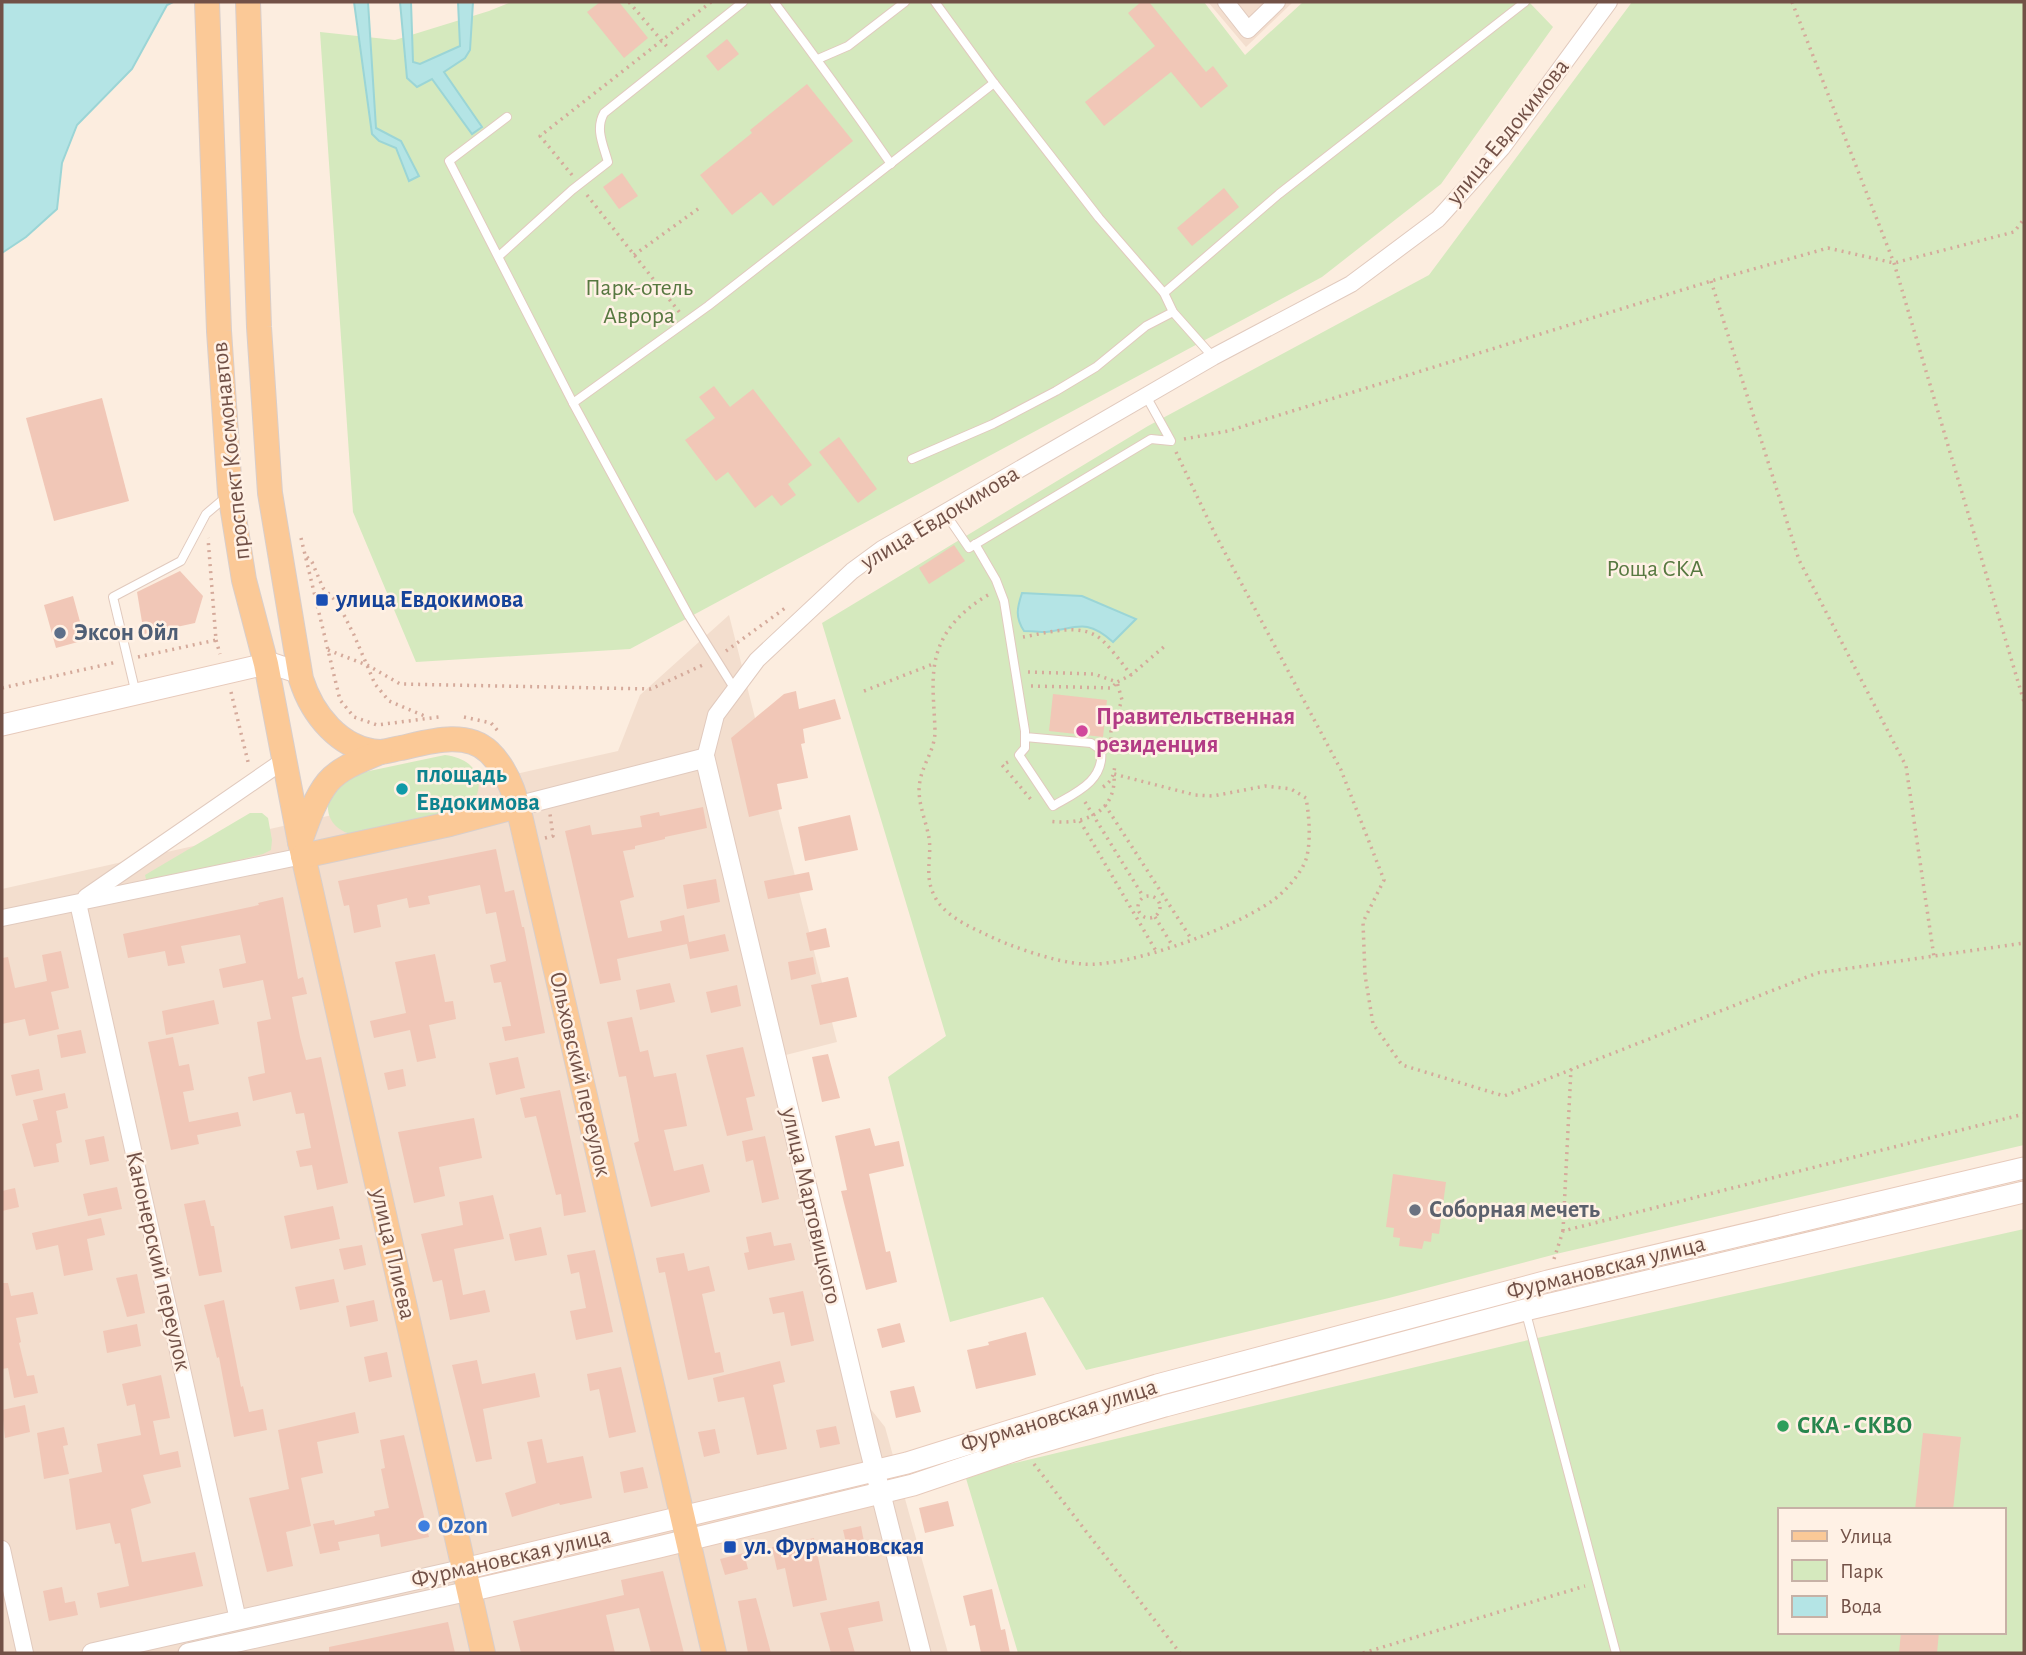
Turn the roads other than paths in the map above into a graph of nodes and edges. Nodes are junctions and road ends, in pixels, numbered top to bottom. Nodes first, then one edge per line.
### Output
1 (207, 2) edge
2 (248, 2) edge
3 (743, 2) edge
4 (774, 2) edge
5 (905, 2) edge
6 (935, 2) edge
7 (1226, 2) edge
8 (1278, 2) edge
9 (1525, 2) edge
10 (1609, 2) edge
11 (818, 59) junction
12 (994, 83) junction
13 (507, 117) dead end
14 (891, 164) junction
15 (499, 256) junction
16 (1164, 293) junction
17 (1172, 312) junction
18 (1213, 357) junction
19 (1146, 396) junction
20 (573, 403) junction
21 (912, 460) dead end
22 (230, 493) junction
23 (945, 513) junction
24 (975, 544) junction
25 (295, 650) joint
26 (265, 664) junction
27 (301, 679) junction
28 (734, 688) junction
29 (136, 694) junction
30 (2, 725) edge
31 (1025, 737) junction
32 (380, 752) junction
33 (705, 758) junction
34 (284, 761) junction
35 (517, 806) junction
36 (301, 849) junction
37 (78, 903) junction
38 (2, 918) edge
39 (2024, 1168) edge
40 (2024, 1192) edge
41 (1525, 1310) junction
42 (874, 1470) junction
43 (880, 1492) junction
44 (686, 1529) junction
45 (2, 1549) edge
46 (467, 1580) junction
47 (238, 1620) junction
48 (243, 1647) edge
49 (26, 1653) edge
50 (92, 1653) edge
51 (188, 1653) edge
52 (484, 1653) edge
53 (715, 1653) edge
54 (921, 1653) edge
55 (1616, 1653) edge

1 - 22 main road, проспект Космонавтов
2 - 25 main road, проспект Космонавтов
3 - 15 lane
4 - 11 lane
5 - 11 lane
6 - 12 lane
7 - 8 street
9 - 16 lane
10 - 18 street, улица Евдокимова
11 - 14 lane
12 - 14 lane
12 - 16 lane
13 - 15 lane
14 - 20 lane
15 - 20 lane
16 - 17 lane
17 - 18 lane
17 - 21 lane
18 - 19 street, улица Евдокимова
19 - 23 street, улица Евдокимова
19 - 24 lane
20 - 28 lane
22 - 26 main road, проспект Космонавтов
22 - 29 lane
23 - 24 lane
23 - 28 street, улица Евдокимова
24 - 31 lane
25 - 27 main road, Ольховский переулок
26 - 27 main road
26 - 29 main road
26 - 34 main road, проспект Космонавтов
27 - 32 main road, Ольховский переулок
28 - 33 street, улица Евдокимова
29 - 30 main road
31 - 31 lane
32 - 35 main road, Ольховский переулок
32 - 36 main road
33 - 35 street
33 - 42 street, улица Мартовицкого
34 - 36 main road, проспект Космонавтов
34 - 37 street
35 - 36 main road
35 - 44 main road, Ольховский переулок
36 - 37 street
36 - 46 main road, улица Плиева
37 - 38 street
37 - 47 street, Канонерский переулок
39 - 42 main road, Фурмановская улица
40 - 41 main road, Фурмановская улица
41 - 43 main road, Фурмановская улица
41 - 55 lane
42 - 43 street, улица Мартовицкого
42 - 44 main road, Фурмановская улица
43 - 44 main road, Фурмановская улица
43 - 54 street, улица Мартовицкого
44 - 46 main road, Фурмановская улица
44 - 53 main road, Ольховский переулок
45 - 49 street
46 - 47 street, Фурмановская улица
46 - 48 street, Фурмановская улица
46 - 52 main road, улица Плиева
47 - 50 street, Фурмановская улица
48 - 51 street, Фурмановская улица

